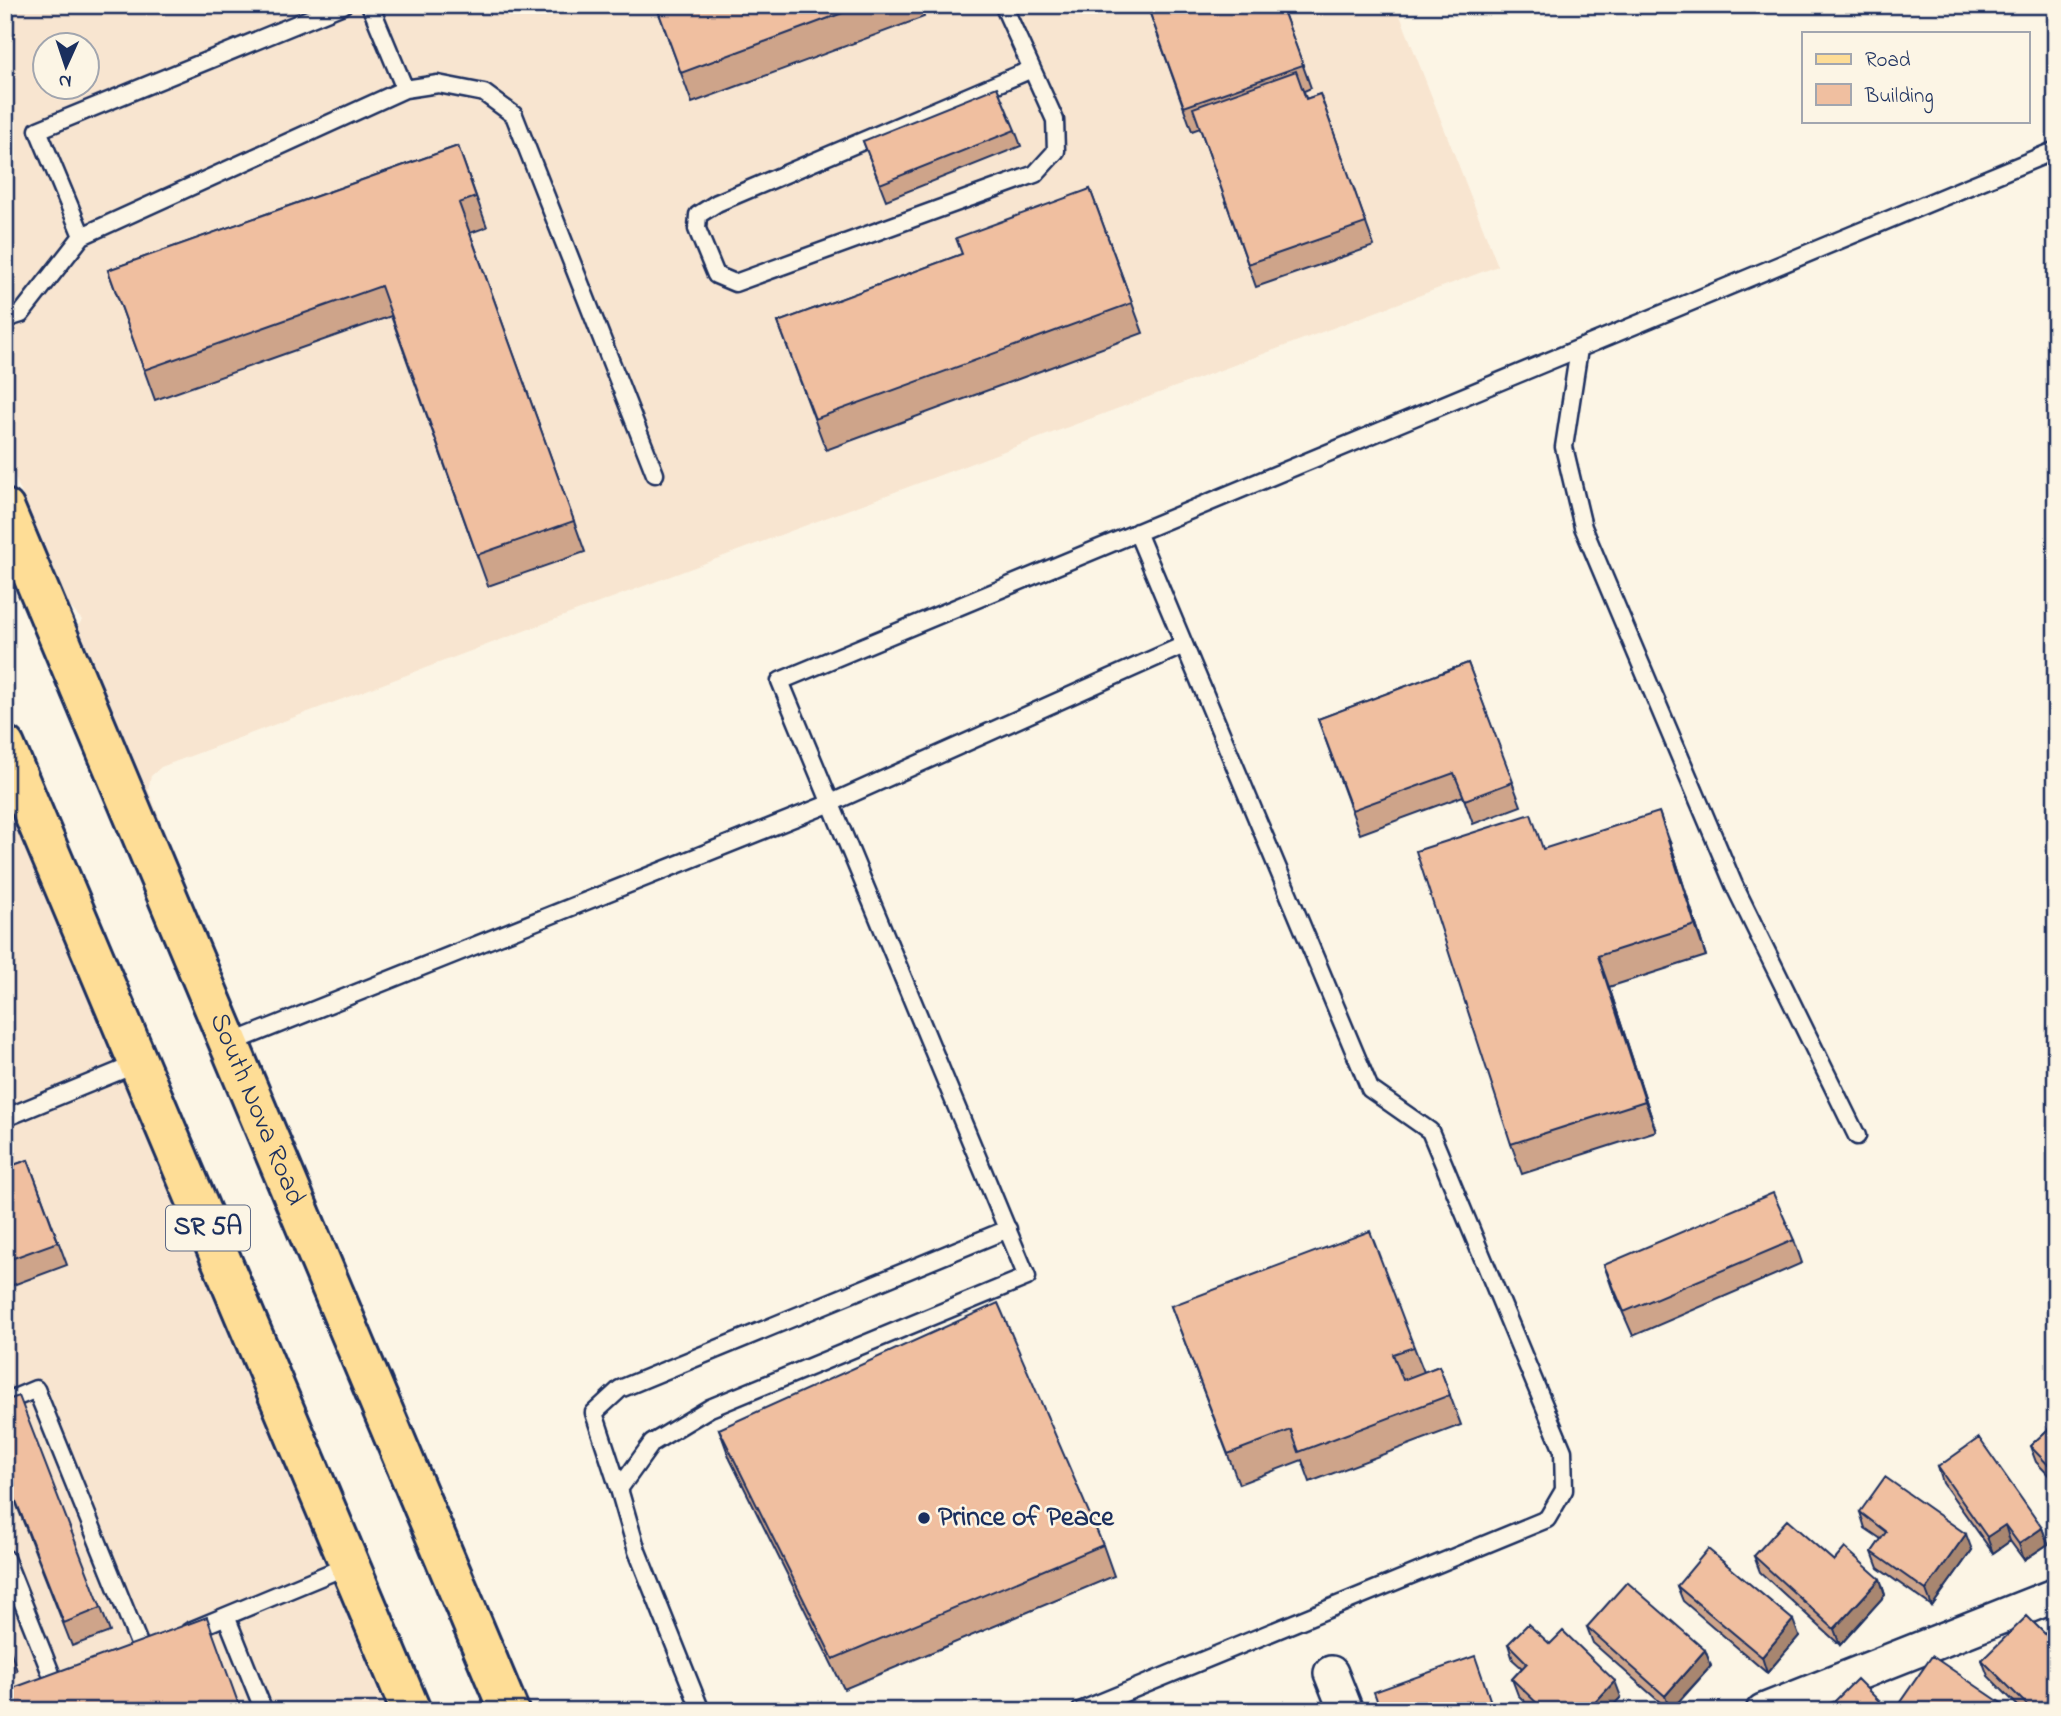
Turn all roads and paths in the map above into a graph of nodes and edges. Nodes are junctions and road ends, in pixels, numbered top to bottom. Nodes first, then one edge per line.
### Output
1 (343, 5) edge
2 (370, 5) edge
3 (1003, 5) edge
4 (1032, 69) junction
5 (405, 89) junction
6 (2056, 149) edge
7 (82, 236) junction
8 (5, 319) edge
9 (1578, 349) junction
10 (655, 474) dead end
11 (5, 509) edge
12 (1137, 532) junction
13 (5, 578) edge
14 (53, 623) junction
15 (1184, 645) junction
16 (9, 764) edge
17 (831, 803) junction
18 (229, 1044) junction
19 (139, 1063) junction
20 (5, 1118) edge
21 (1857, 1136) dead end
22 (1008, 1229) junction
23 (5, 1402) edge
24 (620, 1489) junction
25 (5, 1558) edge
26 (349, 1565) junction
27 (2056, 1595) edge
28 (226, 1616) junction
29 (178, 1636) edge
30 (142, 1651) edge
31 (1331, 1673) dead end
32 (56, 1686) edge
33 (264, 1711) edge
34 (411, 1711) edge
35 (509, 1711) edge
36 (701, 1711) edge
37 (1080, 1711) edge
38 (1346, 1711) edge
39 (1763, 1711) edge

1 - 7 lane
2 - 5 lane
3 - 4 lane
4 - 4 lane
5 - 7 lane
5 - 10 lane
6 - 9 lane
7 - 8 lane
9 - 12 lane
9 - 21 lane
11 - 14 main road, South Nova Road
12 - 15 lane
12 - 17 lane
13 - 14 main road
14 - 18 main road, South Nova Road
15 - 17 lane
15 - 37 lane
16 - 19 main road, SR 5A
17 - 18 lane
17 - 22 lane
18 - 35 main road, South Nova Road
19 - 20 lane
19 - 26 main road, SR 5A
22 - 24 lane
22 - 24 lane
23 - 30 lane
24 - 36 lane
25 - 32 lane
26 - 28 lane
26 - 34 main road, SR 5A
27 - 39 street
28 - 29 lane
28 - 33 lane
31 - 38 street

